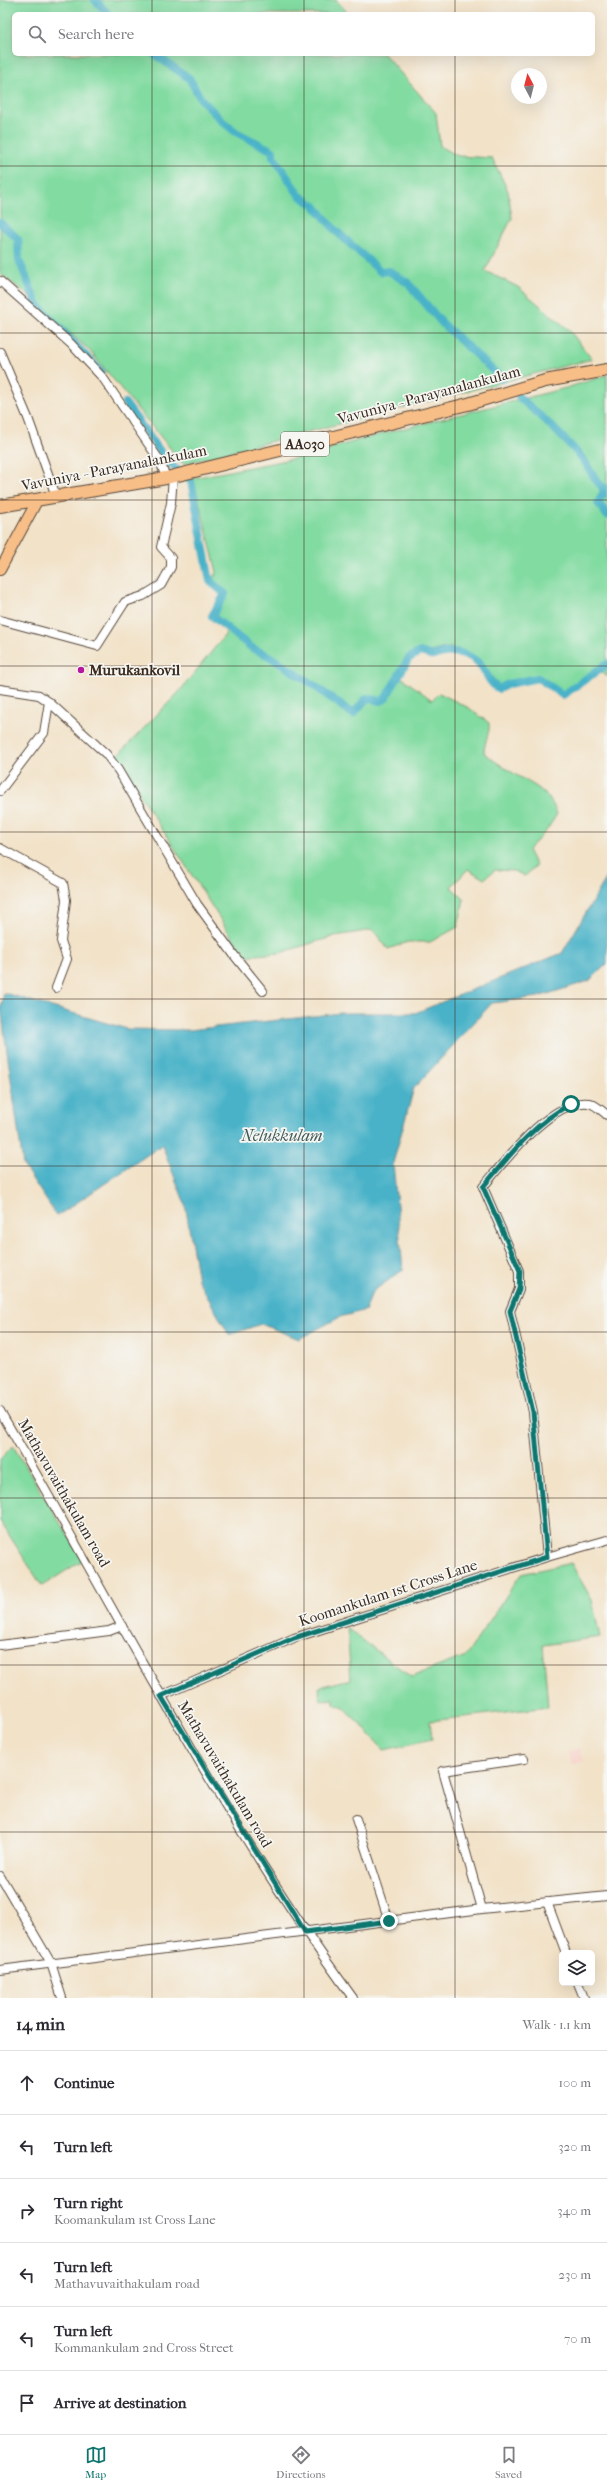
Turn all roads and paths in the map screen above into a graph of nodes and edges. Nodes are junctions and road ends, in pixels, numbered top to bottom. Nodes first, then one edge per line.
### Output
1 (0, 281) edge
2 (0, 352) edge
3 (607, 370) edge
4 (170, 477) junction
5 (56, 496) junction
6 (38, 499) junction
7 (0, 506) edge
8 (0, 570) edge
9 (0, 620) edge
10 (0, 690) edge
11 (49, 702) junction
12 (0, 791) edge
13 (0, 848) edge
14 (56, 988) dead end
15 (263, 990) dead end
16 (607, 1115) edge
17 (0, 1411) edge
18 (607, 1540) edge
19 (547, 1557) junction
20 (122, 1626) junction
21 (0, 1645) edge
22 (161, 1696) junction
23 (524, 1759) dead end
24 (356, 1819) dead end
25 (0, 1876) edge
26 (607, 1896) edge
27 (547, 1902) junction
28 (482, 1909) junction
29 (389, 1921) junction
30 (305, 1932) junction
31 (565, 1950) edge
32 (51, 1963) junction
33 (0, 1970) edge
34 (579, 1986) edge
35 (62, 1998) edge
36 (353, 1998) edge
37 (584, 1998) edge

1 - 4 street
2 - 5 street
3 - 4 highway, Vavuniya - Parayanalankulam / AA030
4 - 5 highway, Vavuniya - Parayanalankulam / AA030
4 - 9 street
5 - 6 highway, Vavuniya - Parayanalankulam / AA030
6 - 7 highway, Vavuniya - Parayanalankulam / AA030
6 - 8 main road
10 - 11 street
11 - 12 street
11 - 15 street
13 - 14 street
16 - 19 street
17 - 20 street, Mathavuvaithakulam road
18 - 19 street, Koomankulam 1st Cross Lane
19 - 22 street, Koomankulam 1st Cross Lane
20 - 21 street
20 - 22 street, Mathavuvaithakulam road
22 - 30 street, Mathavuvaithakulam road
23 - 28 street
24 - 29 street
25 - 32 street
26 - 27 street
27 - 28 street
27 - 31 street
28 - 29 street
29 - 30 street
30 - 32 street
30 - 36 street, Mathavuvaithakulam road
32 - 33 street
32 - 35 street
34 - 37 street

